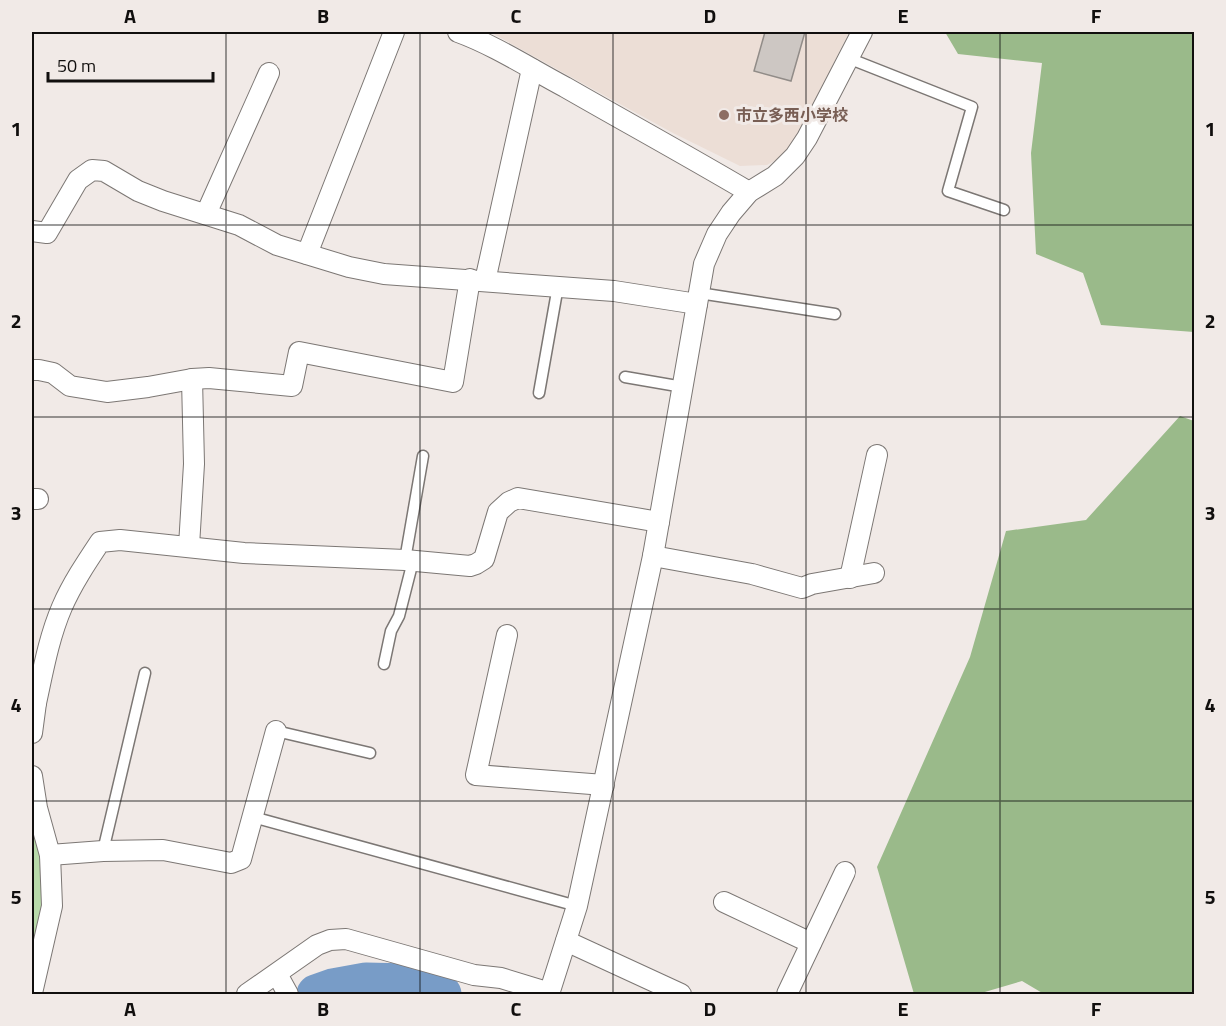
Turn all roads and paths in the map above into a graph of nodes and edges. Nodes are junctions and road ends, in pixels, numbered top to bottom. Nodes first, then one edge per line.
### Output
1 (394, 32) edge
2 (862, 32) edge
3 (467, 33) edge
4 (848, 58) junction
5 (532, 69) junction
6 (269, 73) dead end
7 (749, 192) junction
8 (1004, 210) dead end
9 (206, 214) junction
10 (32, 231) edge
11 (307, 254) junction
12 (478, 280) junction
13 (558, 286) junction
14 (698, 298) junction
15 (835, 314) dead end
16 (32, 370) edge
17 (625, 377) dead end
18 (192, 379) junction
19 (683, 387) junction
20 (539, 393) dead end
21 (877, 455) dead end
22 (423, 456) dead end
23 (659, 522) junction
24 (189, 546) junction
25 (653, 556) junction
26 (409, 561) junction
27 (874, 573) dead end
28 (850, 578) junction
29 (507, 635) dead end
30 (384, 664) dead end
31 (145, 674) dead end
32 (34, 703) edge
33 (276, 731) joint
34 (32, 733) edge
35 (370, 753) dead end
36 (32, 776) edge
37 (604, 784) junction
38 (253, 817) junction
39 (103, 851) junction
40 (50, 855) junction
41 (845, 872) dead end
42 (724, 902) dead end
43 (577, 906) junction
44 (566, 941) junction
45 (811, 943) junction
46 (277, 974) junction
47 (32, 993) edge
48 (247, 994) edge
49 (288, 994) edge
50 (550, 994) edge
51 (681, 994) edge
52 (787, 994) edge

1 - 11 street
2 - 4 street
3 - 5 street
4 - 7 street
4 - 8 lane
5 - 7 street
5 - 12 street
6 - 9 street
7 - 14 street
9 - 10 street
9 - 11 street
11 - 12 street
12 - 13 street
12 - 18 street
13 - 14 street
13 - 20 lane
14 - 15 lane
14 - 19 street
16 - 18 street
17 - 19 lane
18 - 24 street
19 - 23 street
21 - 28 street
22 - 26 lane
23 - 25 street
23 - 26 street
24 - 26 street
24 - 32 street
25 - 28 street
25 - 37 street
26 - 30 lane
27 - 28 street
29 - 37 street
31 - 39 lane
32 - 34 street
33 - 35 lane
33 - 38 street
36 - 40 street
37 - 43 street
38 - 39 street
38 - 43 lane
39 - 40 street
40 - 47 street
41 - 45 street
42 - 45 street
43 - 44 street
44 - 50 street
44 - 51 street
45 - 52 street
46 - 48 street
46 - 49 street
46 - 50 street

